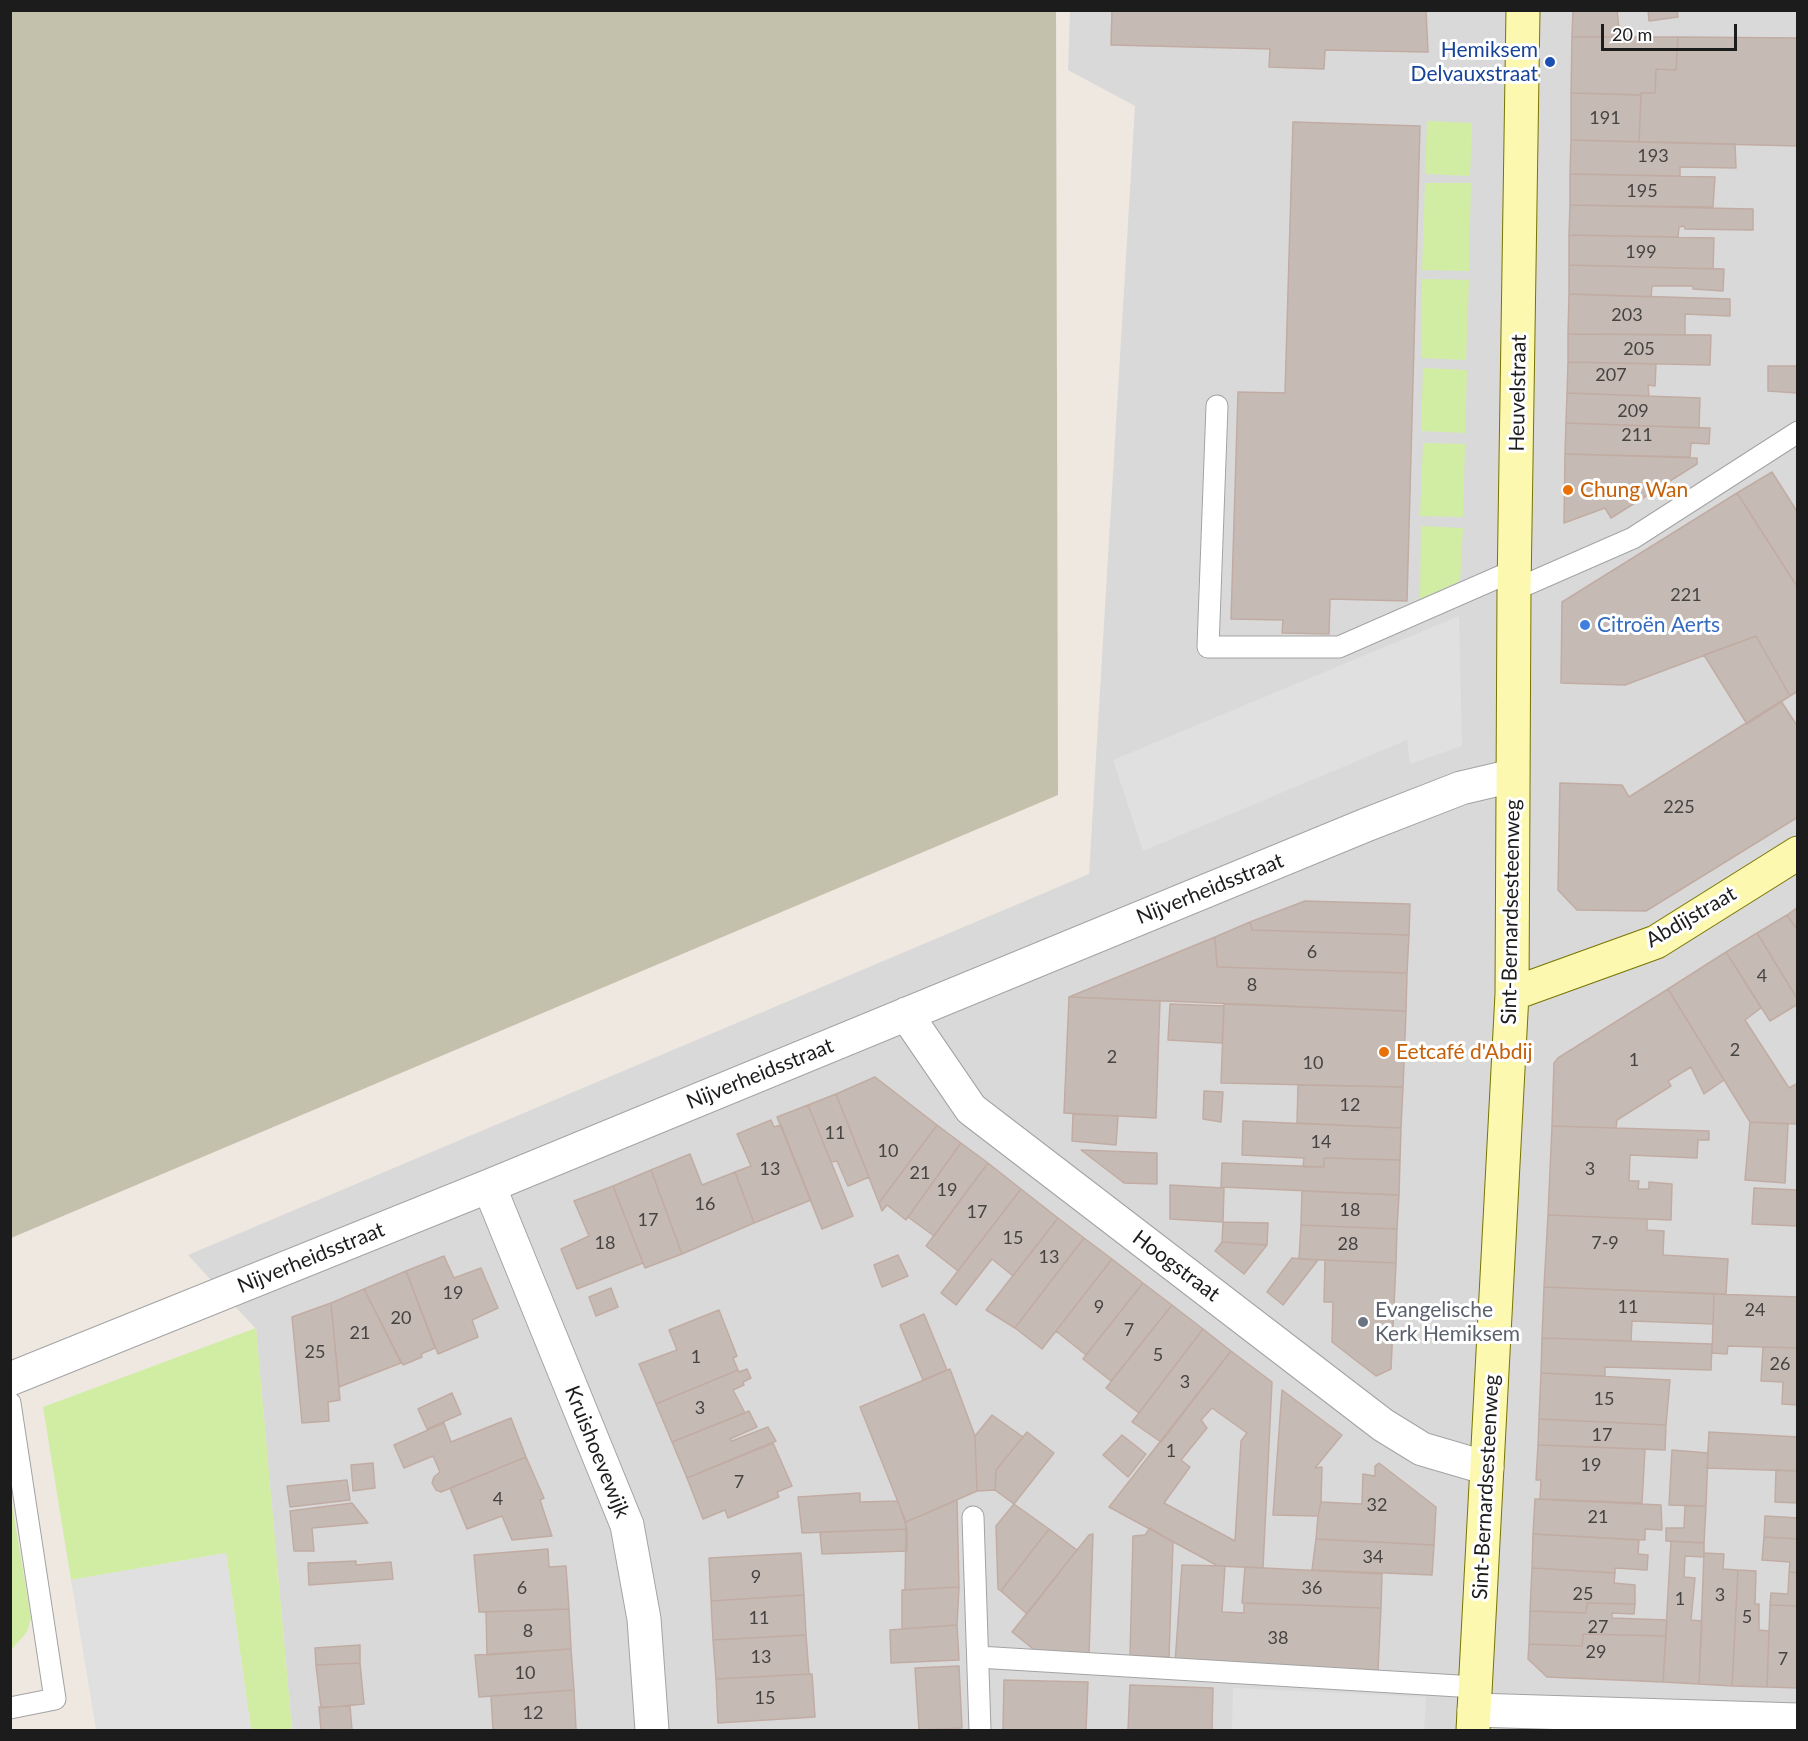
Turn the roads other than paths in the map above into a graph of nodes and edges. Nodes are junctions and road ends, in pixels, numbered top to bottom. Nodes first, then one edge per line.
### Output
1 (1523, 10) edge
2 (1217, 406) dead end
3 (1797, 432) edge
4 (1515, 580) junction
5 (1512, 776) junction
6 (1797, 853) edge
7 (1512, 994) junction
8 (906, 1014) junction
9 (489, 1186) junction
10 (10, 1379) edge
11 (10, 1403) edge
12 (1487, 1468) junction
13 (974, 1517) dead end
14 (978, 1657) junction
15 (10, 1708) edge
16 (1474, 1709) edge
17 (1797, 1720) edge
18 (652, 1731) edge
19 (980, 1731) edge

1 - 4 main road, Heuvelstraat
2 - 4 lane
3 - 4 lane
4 - 5 main road, Heuvelstraat
5 - 7 main road, Sint-Bernardsesteenweg
5 - 8 street, Nijverheidsstraat
6 - 7 main road, Abdijstraat
7 - 12 main road, Sint-Bernardsesteenweg
8 - 9 street, Nijverheidsstraat
8 - 12 street, Hoogstraat
9 - 10 street, Nijverheidsstraat
9 - 18 street, Kruishoevewijk
11 - 15 lane
12 - 16 main road, Sint-Bernardsesteenweg
13 - 14 lane
14 - 16 lane
14 - 19 lane
16 - 17 street

